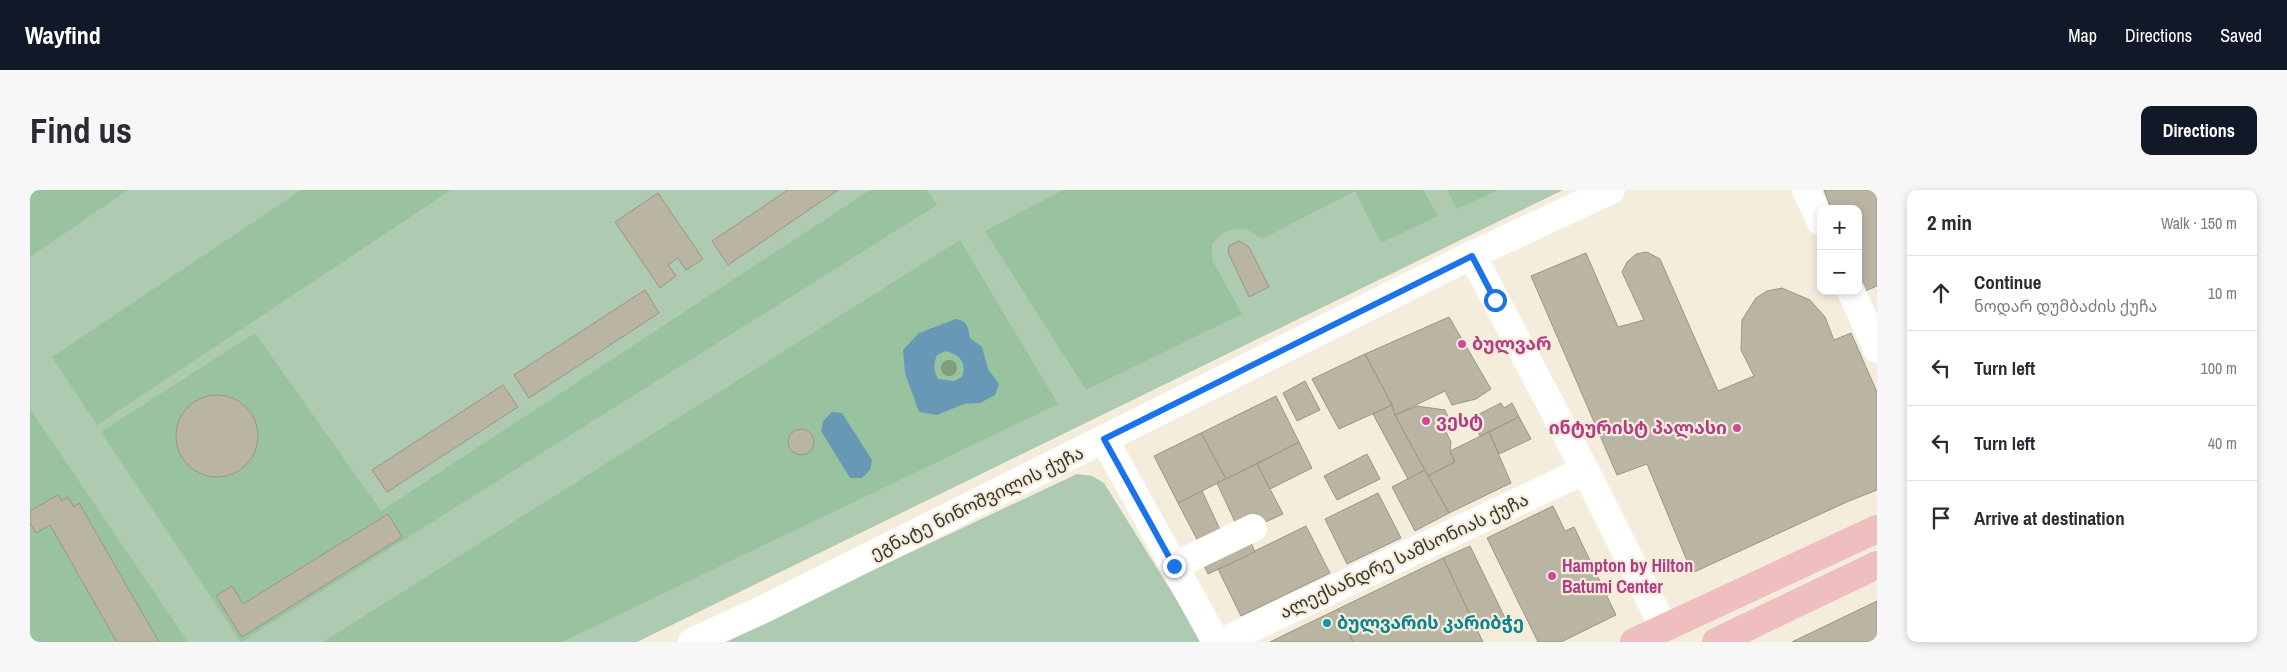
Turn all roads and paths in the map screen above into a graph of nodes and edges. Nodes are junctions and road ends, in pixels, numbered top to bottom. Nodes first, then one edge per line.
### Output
1 (1611, 190) edge
2 (1806, 190) edge
3 (1817, 213) edge
4 (1472, 256) junction
5 (1853, 295) edge
6 (1877, 349) edge
7 (1104, 439) junction
8 (1585, 470) junction
9 (1253, 528) dead end
10 (1877, 529) edge
11 (1877, 565) edge
12 (1174, 566) junction
13 (1664, 628) junction
14 (692, 642) edge
15 (1216, 642) edge
16 (1222, 642) edge
17 (1634, 642) edge
18 (1716, 642) edge

1 - 4 street, ეგნატე ნინოშვილის ქუჩა
2 - 3 street
4 - 7 street, ეგნატე ნინოშვილის ქუჩა
4 - 8 street
5 - 6 street
7 - 12 street
7 - 14 street, ეგნატე ნინოშვილის ქუჩა
8 - 13 street
8 - 16 street, ალექსანდრე სამსონიას ქუჩა
9 - 12 street
10 - 13 main road
11 - 18 main road
12 - 15 street
13 - 17 main road

